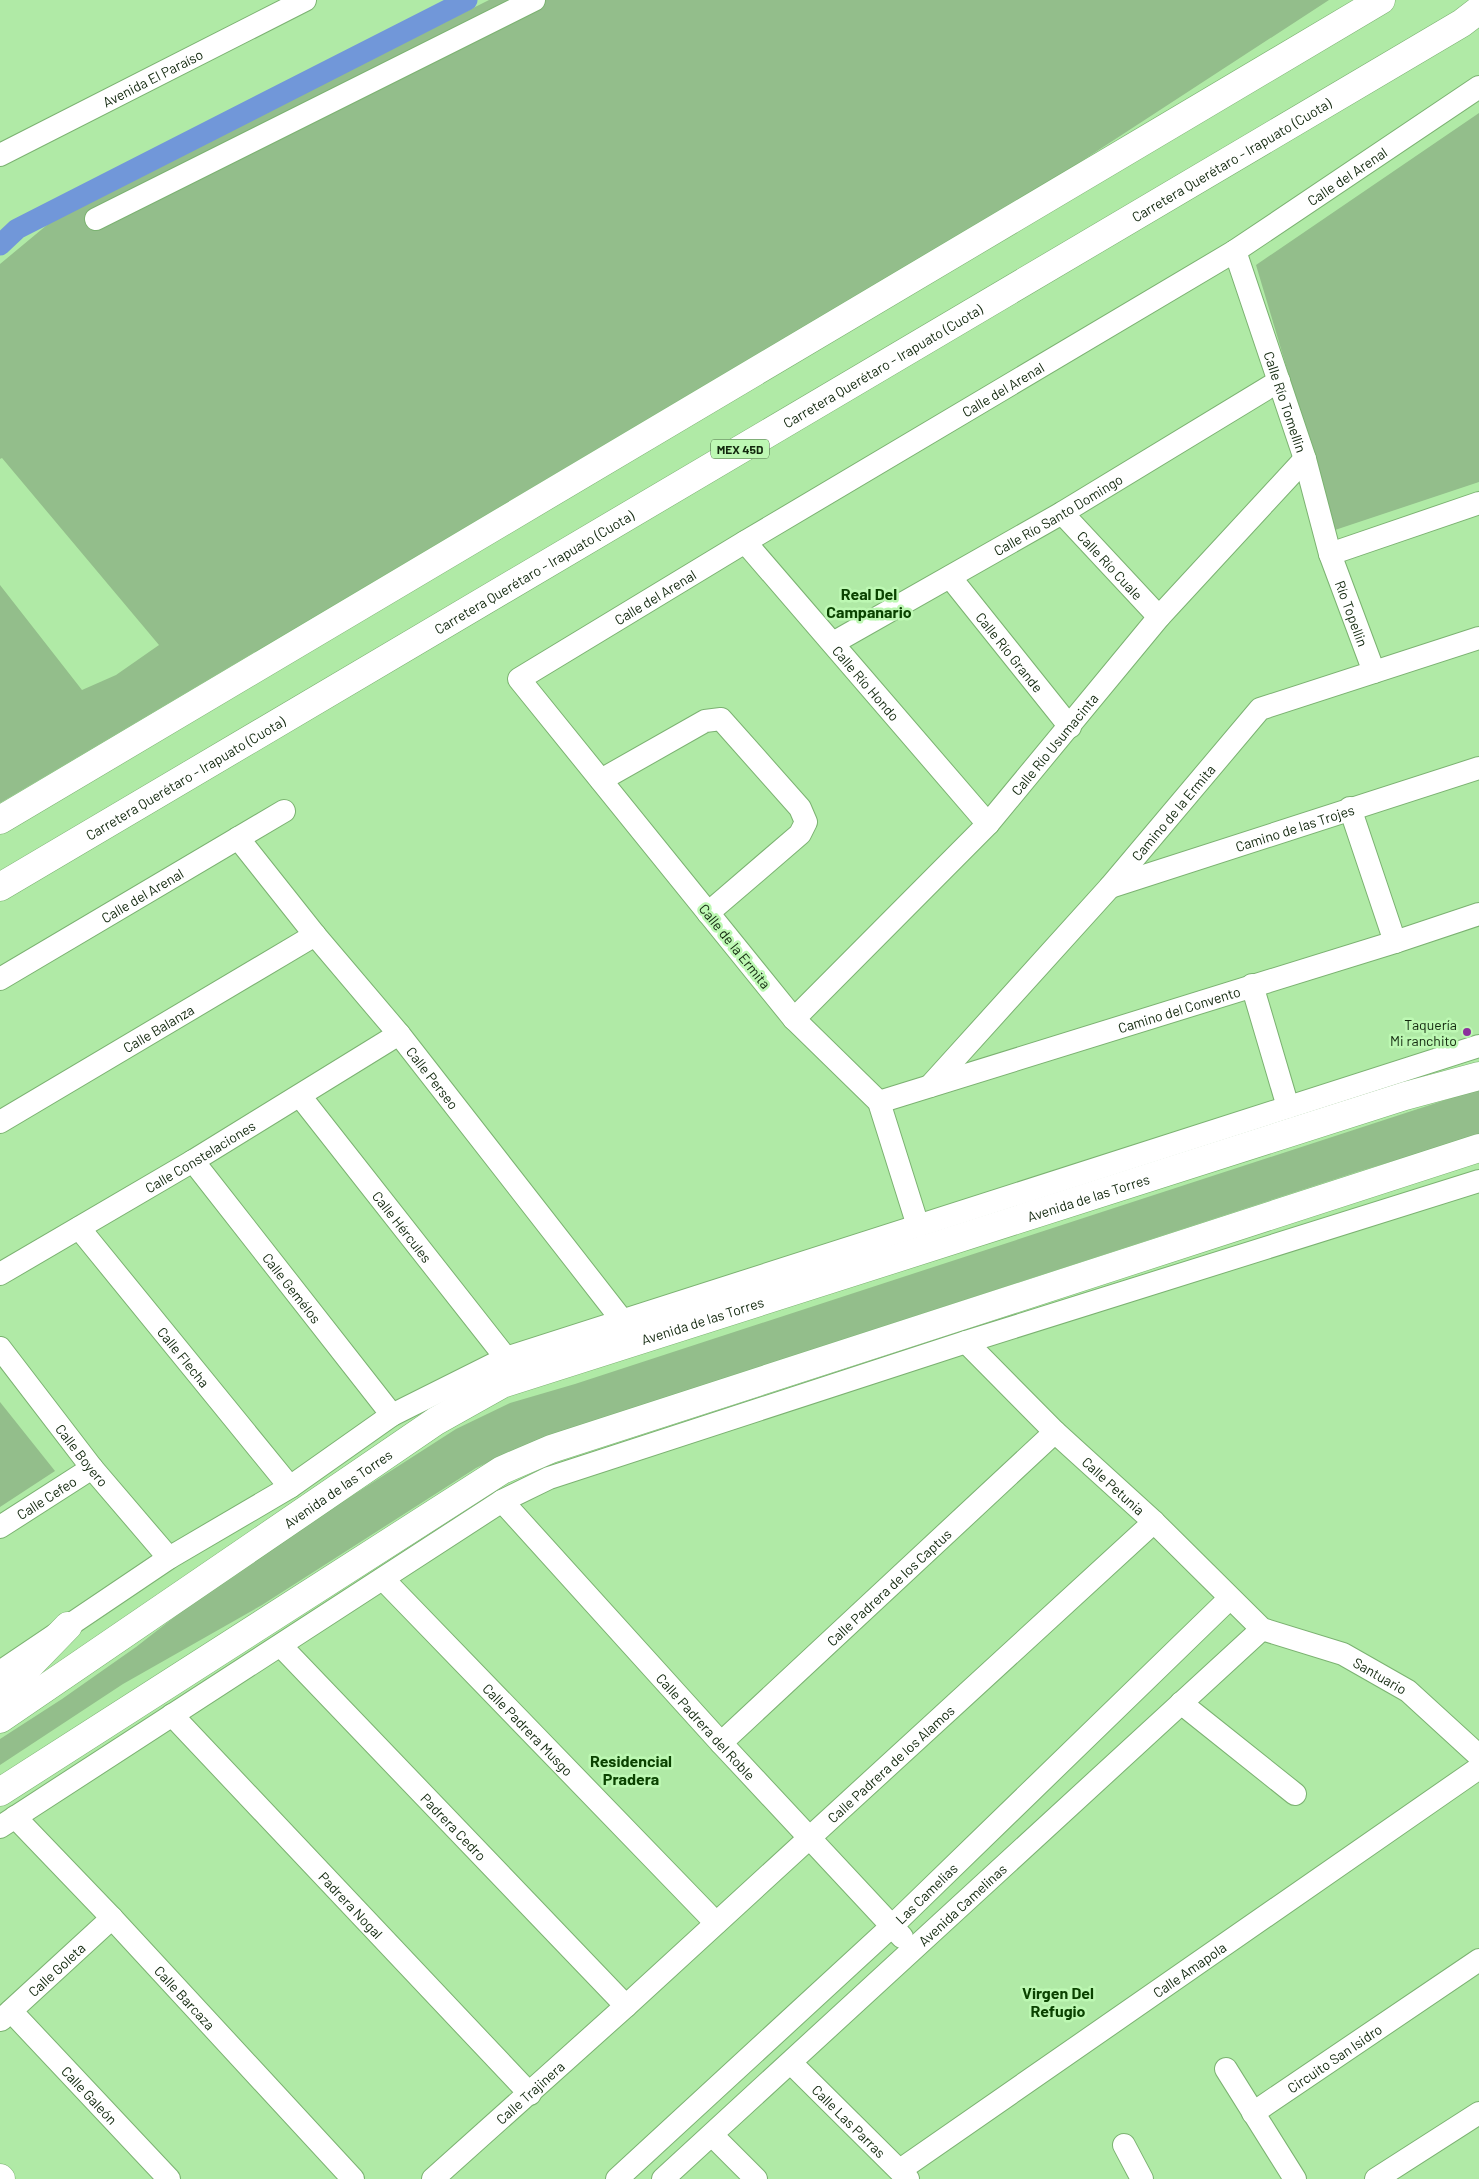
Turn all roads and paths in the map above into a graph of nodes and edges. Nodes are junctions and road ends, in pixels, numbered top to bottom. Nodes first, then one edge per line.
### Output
1 (305, 0) edge
2 (534, 0) edge
3 (1381, 0) edge
4 (1479, 10) edge
5 (1479, 87) edge
6 (0, 154) edge
7 (96, 219) dead end
8 (1234, 251) junction
9 (1279, 381) junction
10 (1305, 460) junction
11 (1479, 503) edge
12 (1062, 513) junction
13 (745, 542) junction
14 (1330, 554) junction
15 (950, 577) junction
16 (1159, 617) junction
17 (1479, 638) edge
18 (833, 643) junction
19 (1374, 672) junction
20 (519, 680) joint
21 (1070, 727) junction
22 (1479, 768) edge
23 (601, 780) junction
24 (1350, 808) junction
25 (284, 811) dead end
26 (0, 820) edge
27 (988, 824) junction
28 (238, 838) junction
29 (0, 887) edge
30 (1109, 888) junction
31 (708, 913) junction
32 (1479, 914) edge
33 (315, 936) junction
34 (1396, 942) junction
35 (0, 979) edge
36 (1252, 985) junction
37 (794, 1019) junction
38 (399, 1034) junction
39 (1479, 1046) edge
40 (1479, 1076) edge
41 (930, 1086) junction
42 (300, 1096) junction
43 (879, 1102) junction
44 (1288, 1107) junction
45 (0, 1122) edge
46 (1479, 1148) edge
47 (192, 1161) junction
48 (1479, 1181) edge
49 (918, 1226) junction
50 (79, 1228) junction
51 (0, 1274) edge
52 (622, 1320) junction
53 (966, 1342) junction
54 (0, 1348) edge
55 (506, 1358) junction
56 (392, 1415) junction
57 (1055, 1432) junction
58 (92, 1468) junction
59 (290, 1487) junction
60 (502, 1501) junction
61 (1154, 1522) junction
62 (0, 1527) edge
63 (170, 1558) junction
64 (383, 1579) junction
65 (1229, 1599) junction
66 (68, 1626) junction
67 (1262, 1629) junction
68 (281, 1646) junction
69 (0, 1672) edge
70 (0, 1696) edge
71 (1181, 1703) junction
72 (172, 1715) junction
73 (0, 1719) edge
74 (720, 1743) junction
75 (1479, 1756) edge
76 (1479, 1768) edge
77 (0, 1792) edge
78 (1296, 1794) dead end
79 (7, 1822) edge
80 (808, 1838) junction
81 (112, 1918) junction
82 (716, 1922) junction
83 (892, 1926) junction
84 (914, 1949) junction
85 (1479, 1960) edge
86 (626, 2006) junction
87 (6, 2016) edge
88 (791, 2062) junction
89 (1226, 2069) dead end
90 (530, 2094) junction
91 (1253, 2113) junction
92 (1476, 2120) edge
93 (712, 2135) junction
94 (1124, 2145) dead end
95 (904, 2175) edge
96 (169, 2179) edge
97 (353, 2179) edge
98 (433, 2179) edge
99 (616, 2179) edge
100 (663, 2179) edge
101 (756, 2179) edge
102 (1142, 2179) edge
103 (1295, 2179) edge
104 (1376, 2179) edge

1 - 6 street, Avenida El Paraíso
2 - 7 street
3 - 26 main road
4 - 29 main road, Carretera Querétaro - Irapuato (Cuota) / MEX 45D
5 - 8 street, Calle del Arenal
8 - 9 street, Calle Río Tomellin
8 - 13 street, Calle del Arenal
9 - 10 street, Calle Río Tomellin
9 - 12 street, Calle Río Santo Domingo
10 - 14 street, Calle Río Tomellin
10 - 16 street, Calle Río Usumacinta
11 - 14 street
12 - 15 street, Calle Río Santo Domingo
12 - 16 street, Calle Río Cuale
13 - 18 street, Calle Río Hondo
13 - 20 street, Calle del Arenal
14 - 19 street, Río Topellin
15 - 18 street, Calle Río Santo Domingo
15 - 21 street, Calle Río Grande
16 - 21 street, Calle Río Usumacinta
17 - 19 street, Camino de la Ermita
18 - 27 street, Calle Río Hondo
19 - 30 street, Camino de la Ermita
20 - 23 street, Calle de la Ermita
21 - 27 street, Calle Río Usumacinta
22 - 24 street, Camino de las Trojes
23 - 31 street, Calle de la Ermita
23 - 31 street
24 - 30 street, Camino de las Trojes
24 - 34 street
25 - 28 street, Calle del Arenal
27 - 37 street, Calle Río Usumacinta
28 - 33 street, Calle Perseo
28 - 35 street, Calle del Arenal
30 - 41 street, Camino de la Ermita
31 - 37 street, Calle de la Ermita
32 - 34 street, Camino del Convento
33 - 38 street, Calle Perseo
33 - 45 street, Calle Balanza
34 - 36 street, Camino del Convento
36 - 41 street, Camino del Convento
36 - 44 street
37 - 43 street, Calle de la Ermita
38 - 42 street, Calle Constelaciones
38 - 52 street, Calle Perseo
39 - 44 street, Avenida de las Torres
40 - 73 main road, Avenida de las Torres
41 - 43 street, Camino del Convento
42 - 47 street, Calle Constelaciones
42 - 55 street, Calle Hércules
43 - 49 street, Calle de la Ermita
44 - 49 street, Avenida de las Torres
46 - 77 main road
47 - 50 street, Calle Constelaciones
47 - 56 street, Calle Gemélos
48 - 53 street
49 - 52 street, Avenida de las Torres
50 - 51 street, Calle Constelaciones
50 - 59 street, Calle Flecha
52 - 55 street, Avenida de las Torres
53 - 57 street, Calle Petunia
53 - 60 street
54 - 58 street, Calle Boyero
55 - 56 street, Avenida de las Torres
56 - 59 street, Avenida de las Torres
57 - 61 street, Calle Petunia
57 - 74 street, Calle Padrera de los Captus
58 - 62 street, Calle Cefeo
58 - 63 street, Calle Boyero
59 - 63 street, Avenida de las Torres
60 - 64 street
60 - 74 street, Calle Padrera del Roble
61 - 65 street, Calle Petunia
61 - 80 street, Calle Padrera de los Alamos
63 - 66 street, Avenida de las Torres
64 - 68 street
64 - 82 street, Calle Padrera Musgo
65 - 67 street, Calle Petunia
65 - 83 street, Las Camelias
66 - 69 street, Avenida de las Torres
66 - 70 main road
67 - 71 street, Avenida Camelinas
67 - 75 street, Santuario
68 - 72 street
68 - 86 street, Padrera Cedro
71 - 78 street
71 - 84 street, Avenida Camelinas
72 - 79 street
72 - 90 street, Padrera Nogal
74 - 80 street, Calle Padrera del Roble
76 - 95 street, Calle Amapola
79 - 81 street, Calle Barcaza
80 - 82 street, Calle Padrera de los Alamos
80 - 83 street, Calle Padrera del Roble
81 - 87 street, Calle Goleta
81 - 97 street, Calle Barcaza
82 - 86 street, Calle Padrera de los Alamos
83 - 84 street, Calle Padrera del Roble
83 - 99 street, Las Camelias
84 - 88 street, Avenida Camelinas
85 - 91 street, Circuito San Isidro
86 - 90 street, Calle Trajinera
87 - 96 street, Calle Galeón
88 - 93 street, Avenida Camelinas
88 - 95 street, Calle Las Parras
89 - 91 street
90 - 98 street, Calle Trajinera
91 - 103 street
92 - 104 street
93 - 100 street, Avenida Camelinas
93 - 101 street
94 - 102 street

